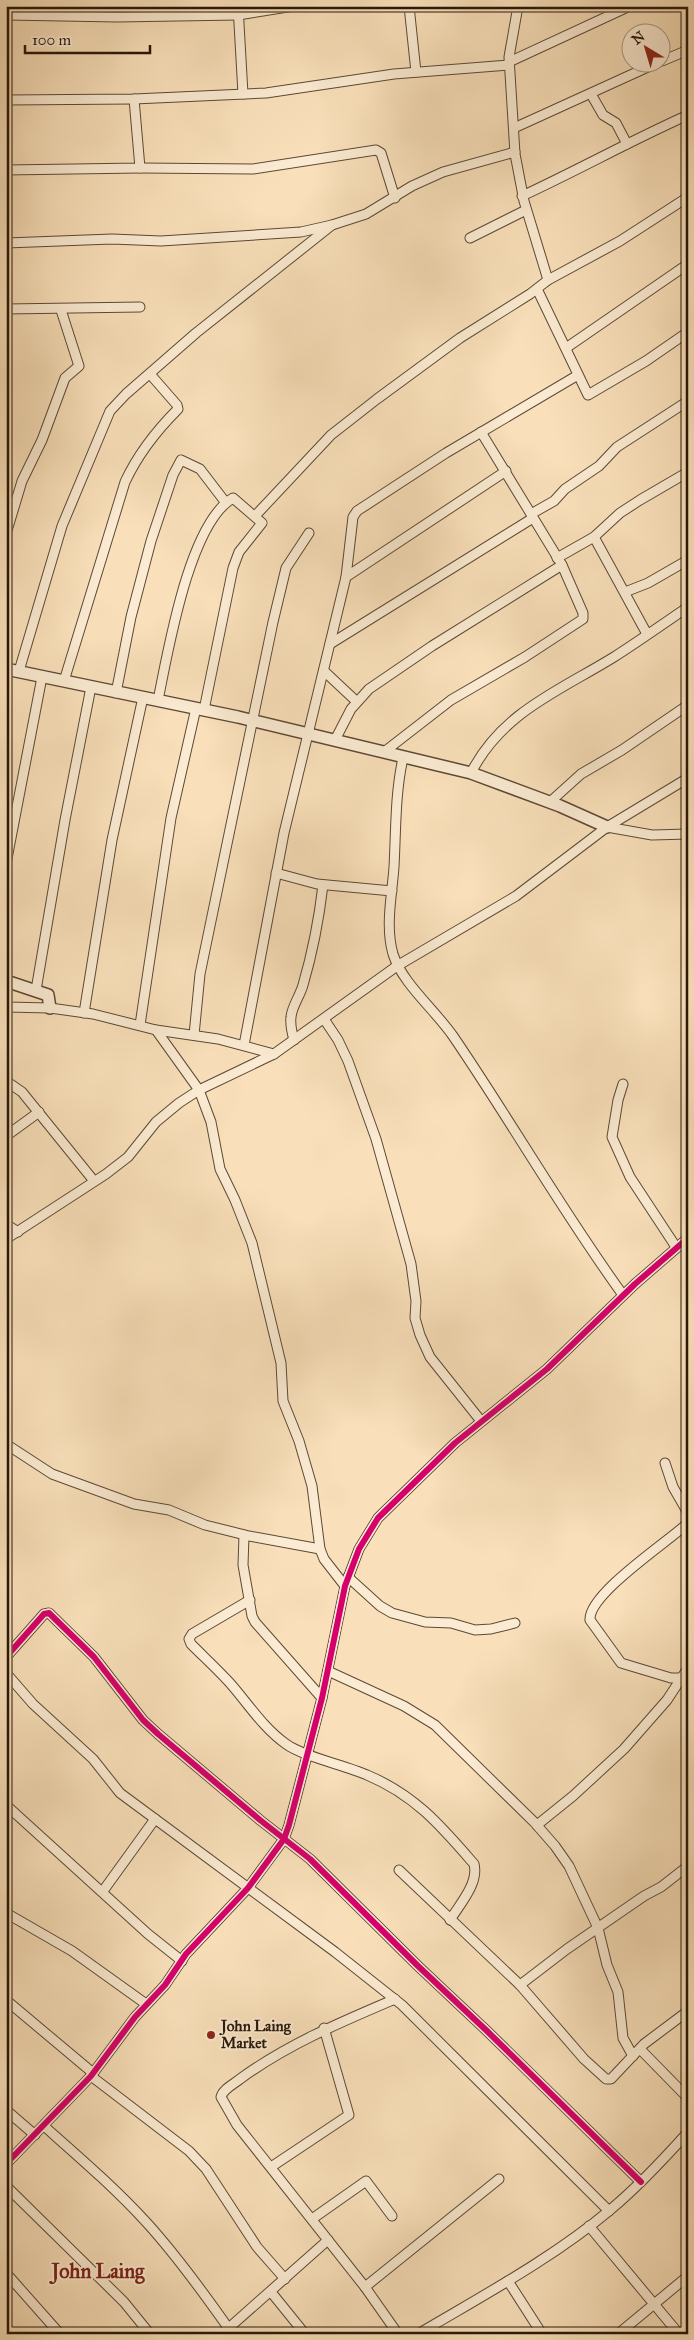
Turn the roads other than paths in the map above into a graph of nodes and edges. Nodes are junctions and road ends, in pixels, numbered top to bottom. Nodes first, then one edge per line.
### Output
1 (294, 6) edge
2 (409, 6) edge
3 (518, 6) edge
4 (630, 6) edge
5 (238, 10) edge
6 (6, 15) edge
7 (688, 50) edge
8 (672, 57) edge
9 (509, 63) junction
10 (416, 72) junction
11 (638, 72) edge
12 (243, 94) junction
13 (591, 94) junction
14 (134, 99) junction
15 (6, 100) edge
16 (688, 115) edge
17 (514, 128) junction
18 (627, 144) junction
19 (515, 152) junction
20 (140, 168) junction
21 (6, 170) edge
22 (522, 196) junction
23 (688, 197) edge
24 (395, 198) junction
25 (526, 210) junction
26 (332, 225) junction
27 (470, 238) dead end
28 (6, 243) edge
29 (688, 264) edge
30 (548, 280) junction
31 (537, 289) junction
32 (140, 307) dead end
33 (6, 309) edge
34 (61, 310) junction
35 (688, 332) edge
36 (566, 348) junction
37 (150, 374) junction
38 (578, 375) junction
39 (688, 401) edge
40 (481, 432) junction
41 (506, 471) junction
42 (688, 472) edge
43 (226, 503) junction
44 (255, 516) junction
45 (532, 516) junction
46 (309, 533) dead end
47 (6, 534) edge
48 (594, 537) junction
49 (688, 560) edge
50 (560, 562) junction
51 (346, 577) junction
52 (625, 592) junction
53 (688, 608) edge
54 (647, 634) junction
55 (330, 644) junction
56 (6, 669) edge
57 (19, 671) junction
58 (324, 671) junction
59 (42, 677) junction
60 (64, 681) junction
61 (91, 687) junction
62 (116, 693) junction
63 (143, 697) junction
64 (158, 700) junction
65 (356, 701) junction
66 (688, 705) edge
67 (200, 709) junction
68 (251, 721) junction
69 (309, 733) junction
70 (335, 740) junction
71 (384, 752) junction
72 (403, 758) junction
73 (471, 773) junction
74 (688, 778) edge
75 (550, 802) junction
76 (607, 827) junction
77 (688, 834) edge
78 (6, 864) edge
79 (276, 873) junction
80 (323, 885) junction
81 (392, 891) junction
82 (397, 966) junction
83 (6, 981) edge
84 (36, 990) junction
85 (6, 1007) edge
86 (50, 1008) junction
87 (84, 1013) junction
88 (324, 1019) junction
89 (140, 1025) junction
90 (156, 1030) junction
91 (194, 1035) junction
92 (294, 1040) junction
93 (244, 1045) junction
94 (274, 1054) junction
95 (6, 1081) edge
96 (623, 1084) dead end
97 (199, 1090) junction
98 (39, 1112) junction
99 (6, 1136) edge
100 (94, 1181) junction
101 (6, 1224) edge
102 (18, 1232) junction
103 (688, 1238) edge
104 (6, 1239) edge
105 (676, 1247) junction
106 (622, 1295) junction
107 (481, 1421) junction
108 (6, 1444) edge
109 (666, 1463) dead end
110 (688, 1513) edge
111 (688, 1523) edge
112 (244, 1535) junction
113 (320, 1549) junction
114 (346, 1582) junction
115 (250, 1600) junction
116 (514, 1623) dead end
117 (6, 1657) edge
118 (688, 1668) edge
119 (328, 1671) junction
120 (6, 1673) edge
121 (685, 1678) edge
122 (322, 1698) junction
123 (307, 1753) junction
124 (6, 1805) edge
125 (154, 1820) junction
126 (537, 1825) junction
127 (284, 1839) junction
128 (688, 1866) edge
129 (399, 1870) dead end
130 (248, 1888) junction
131 (103, 1891) junction
132 (6, 1913) edge
133 (450, 1920) junction
134 (598, 1928) junction
135 (182, 1961) junction
136 (520, 1985) junction
137 (395, 1999) junction
138 (6, 2000) edge
139 (146, 2004) junction
140 (688, 2011) edge
141 (324, 2028) junction
142 (640, 2049) junction
143 (633, 2056) junction
144 (92, 2074) junction
145 (688, 2098) edge
146 (6, 2110) edge
147 (44, 2126) junction
148 (688, 2132) edge
149 (35, 2135) junction
150 (6, 2164) edge
151 (271, 2167) junction
152 (499, 2179) dead end
153 (641, 2182) junction
154 (6, 2186) edge
155 (609, 2211) junction
156 (392, 2216) dead end
157 (312, 2219) junction
158 (589, 2226) junction
159 (328, 2240) junction
160 (6, 2273) edge
161 (688, 2276) edge
162 (285, 2279) junction
163 (508, 2281) junction
164 (365, 2287) junction
165 (270, 2292) junction
166 (655, 2305) junction
167 (225, 2331) edge
168 (60, 2334) edge
169 (150, 2334) edge
170 (305, 2334) edge
171 (398, 2334) edge
172 (418, 2334) edge
173 (542, 2334) edge
174 (618, 2334) edge
175 (679, 2334) edge

1 - 5 street
2 - 10 street
3 - 9 street
4 - 9 street
5 - 6 street
5 - 12 street
7 - 8 street
9 - 10 street
9 - 17 street
10 - 12 street
11 - 13 street
12 - 14 street
13 - 17 street
13 - 18 street
14 - 15 street
14 - 20 street
16 - 18 street
17 - 19 street
18 - 22 street
19 - 22 street
19 - 24 street
20 - 21 street
20 - 24 street
22 - 25 street
23 - 30 street
24 - 26 street
25 - 27 street
25 - 30 street
26 - 28 street
26 - 37 street
29 - 36 street
30 - 31 street
31 - 36 street
31 - 44 street
32 - 34 street
33 - 34 street
34 - 47 street
35 - 38 street
36 - 38 street
37 - 57 street
37 - 60 street
38 - 40 street
39 - 45 street
40 - 41 street
40 - 51 street
41 - 45 street
41 - 51 street
42 - 48 street
43 - 44 street
43 - 62 street
43 - 64 street
44 - 67 street
45 - 50 street
45 - 55 street
46 - 68 street
48 - 50 street
48 - 52 street
49 - 52 street
50 - 65 street
50 - 71 street
51 - 55 street
52 - 54 street
53 - 54 street
54 - 73 street
55 - 58 street
56 - 57 street
57 - 59 street
58 - 65 street
58 - 69 street
59 - 60 street
59 - 78 street
60 - 61 street
61 - 62 street
61 - 84 street
62 - 63 street
63 - 64 street
63 - 87 street
64 - 67 street
65 - 70 street
66 - 75 street
67 - 68 street
67 - 89 street
68 - 69 street
68 - 91 street
69 - 70 street
69 - 79 street
70 - 71 street
71 - 72 street
72 - 73 street
72 - 81 street
73 - 75 street
74 - 76 street
75 - 76 street
76 - 77 street
76 - 82 street
79 - 80 street
79 - 93 street
80 - 81 street
80 - 92 street
81 - 82 street
82 - 88 street
82 - 106 street
83 - 84 street
84 - 86 street
85 - 86 street
86 - 87 street
87 - 89 street
88 - 92 street
88 - 107 street
89 - 90 street
90 - 91 street
90 - 97 street
91 - 93 street
92 - 94 street
93 - 94 street
94 - 97 street
95 - 98 street
96 - 105 street
97 - 100 street
97 - 113 street
98 - 99 street
98 - 100 street
100 - 102 street
101 - 102 street
102 - 104 street
103 - 105 street
105 - 106 street
106 - 107 street
107 - 114 street
108 - 112 street
109 - 110 street
111 - 121 street
112 - 113 street
112 - 115 street
113 - 114 street
114 - 116 street
114 - 119 street
115 - 122 street
115 - 123 street
117 - 127 street
118 - 121 street
119 - 122 street
119 - 126 street
120 - 125 street
121 - 126 street
122 - 123 street
123 - 127 street
123 - 133 street
124 - 131 street
125 - 130 street
125 - 131 street
126 - 134 street
127 - 130 street
127 - 153 street
128 - 134 street
129 - 133 street
130 - 135 street
130 - 137 street
131 - 135 street
132 - 139 street
133 - 136 street
134 - 136 street
134 - 143 street
135 - 139 street
136 - 143 street
137 - 141 street
137 - 155 street
138 - 144 street
139 - 144 street
140 - 142 street
141 - 151 street
141 - 151 street
142 - 143 street
142 - 145 street
144 - 147 street
144 - 162 street
146 - 149 street
147 - 149 street
147 - 167 street
148 - 153 street
149 - 150 street
151 - 157 street
152 - 164 street
153 - 155 street
154 - 169 street
155 - 158 street
156 - 157 street
157 - 159 street
158 - 163 street
158 - 166 street
159 - 162 street
159 - 164 street
160 - 168 street
161 - 166 street
162 - 165 street
163 - 172 street
163 - 173 street
164 - 171 street
165 - 167 street
165 - 170 street
166 - 174 street
166 - 175 street

